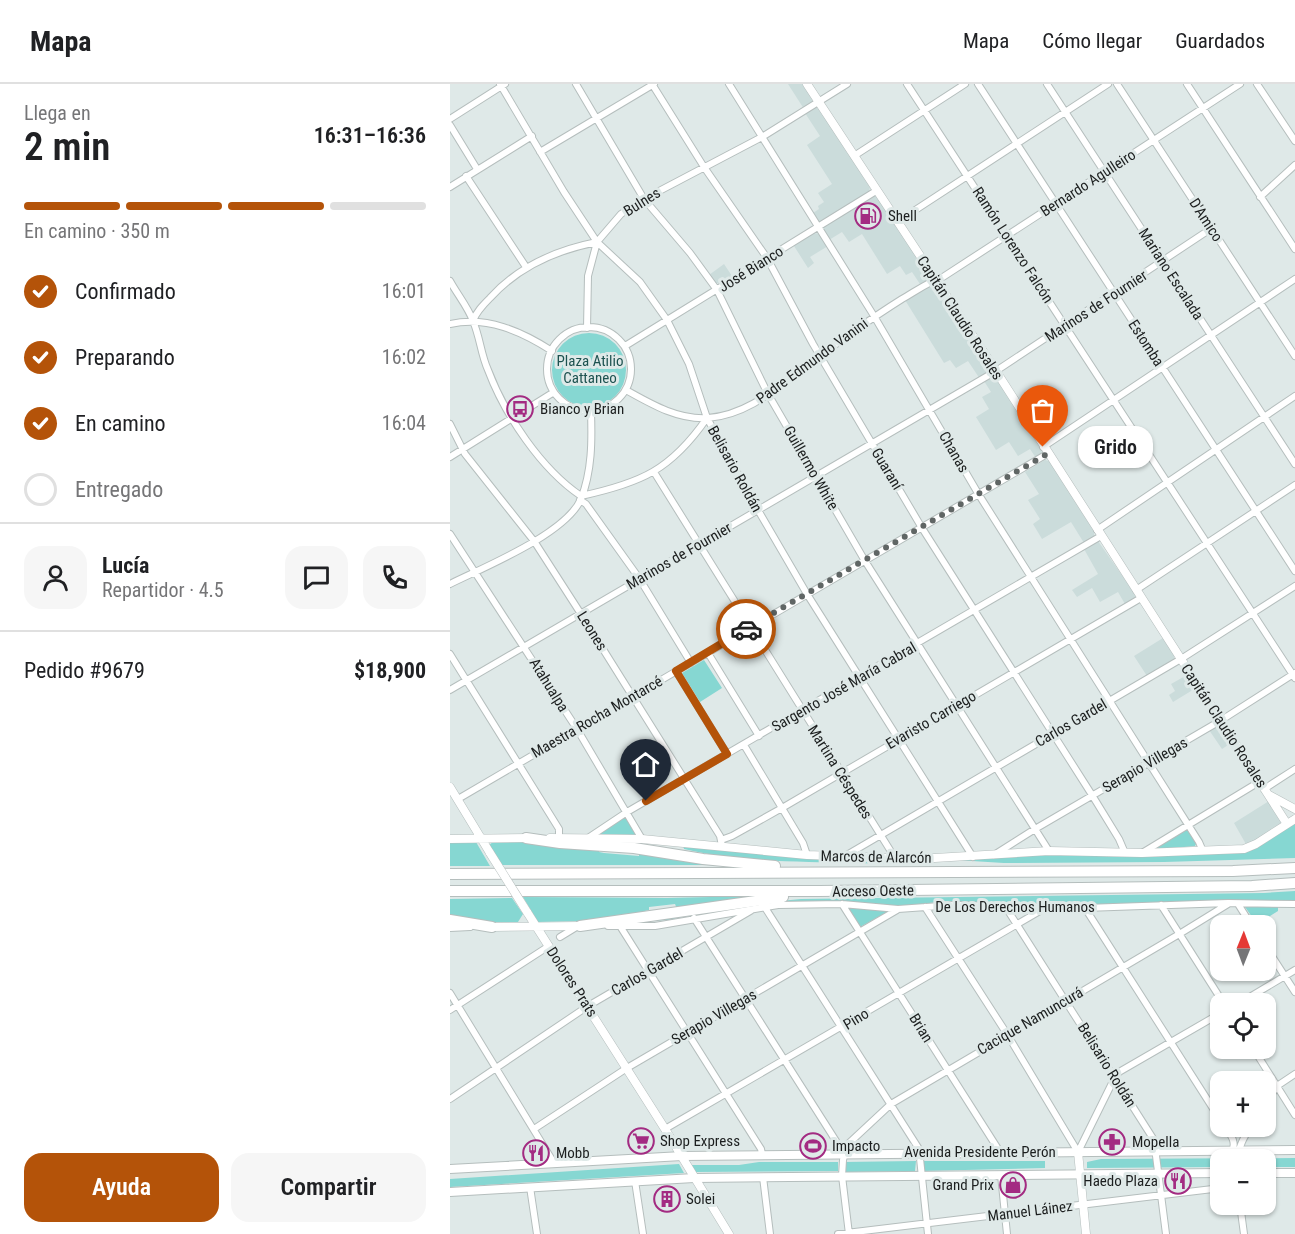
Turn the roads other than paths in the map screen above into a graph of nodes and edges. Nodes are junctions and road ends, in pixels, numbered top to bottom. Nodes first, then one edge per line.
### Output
1 (576, 84) edge
2 (653, 84) edge
3 (729, 84) edge
4 (807, 84) edge
5 (847, 84) edge
6 (908, 84) edge
7 (965, 84) edge
8 (978, 84) edge
9 (1047, 84) edge
10 (1108, 84) edge
11 (1117, 84) edge
12 (1187, 84) edge
13 (1239, 84) edge
14 (1257, 84) edge
15 (502, 85) edge
16 (819, 103) junction
17 (1203, 108) junction
18 (925, 110) junction
19 (1065, 111) junction
20 (596, 117) junction
21 (450, 119) edge
22 (450, 125) edge
23 (532, 136) junction
24 (762, 137) junction
25 (1153, 140) junction
26 (1295, 141) edge
27 (1017, 144) junction
28 (540, 152) junction
29 (854, 156) junction
30 (1295, 165) edge
31 (704, 168) junction
32 (477, 169) junction
33 (1104, 172) junction
34 (466, 176) junction
35 (968, 176) junction
36 (450, 187) edge
37 (876, 191) junction
38 (1260, 196) junction
39 (644, 199) junction
40 (1056, 204) junction
41 (897, 222) junction
42 (818, 228) junction
43 (1212, 228) junction
44 (1006, 236) junction
45 (597, 242) junction
46 (1295, 249) edge
47 (767, 258) junction
48 (1164, 261) junction
49 (526, 267) junction
50 (1295, 279) edge
51 (936, 280) junction
52 (450, 281) edge
53 (717, 290) junction
54 (1114, 294) junction
55 (1259, 303) junction
56 (874, 316) junction
57 (667, 320) junction
58 (473, 321) junction
59 (450, 324) edge
60 (1066, 325) junction
61 (587, 328) junction
62 (1211, 335) junction
63 (624, 346) junction
64 (552, 351) junction
65 (821, 355) junction
66 (1295, 356) edge
67 (1162, 367) junction
68 (996, 372) junction
69 (626, 390) junction
70 (554, 392) junction
71 (768, 394) junction
72 (1295, 396) edge
73 (1113, 399) junction
74 (930, 410) junction
75 (591, 411) junction
76 (1265, 416) junction
77 (512, 417) junction
78 (707, 418) junction
79 (450, 424) edge
80 (872, 444) junction
81 (462, 449) junction
82 (1216, 449) junction
83 (1045, 450) junction
84 (450, 457) edge
85 (1295, 464) edge
86 (654, 472) junction
87 (816, 477) junction
88 (1167, 482) junction
89 (1295, 485) edge
90 (979, 495) junction
91 (581, 498) junction
92 (758, 510) junction
93 (1256, 512) junction
94 (922, 528) junction
95 (1099, 533) junction
96 (450, 534) edge
97 (534, 541) junction
98 (1208, 544) junction
99 (698, 545) junction
100 (865, 561) junction
101 (475, 571) junction
102 (1295, 571) edge
103 (1031, 577) junction
104 (639, 578) junction
105 (450, 584) edge
106 (1295, 586) edge
107 (807, 594) junction
108 (1138, 594) junction
109 (974, 610) junction
110 (581, 614) junction
111 (1252, 614) junction
112 (749, 627) junction
113 (1071, 639) junction
114 (918, 643) junction
115 (525, 647) junction
116 (708, 653) junction
117 (450, 654) edge
118 (1181, 659) junction
119 (691, 663) junction
120 (676, 671) junction
121 (1013, 672) junction
122 (1294, 675) edge
123 (860, 676) junction
124 (467, 680) junction
125 (450, 690) edge
126 (632, 696) junction
127 (1110, 701) junction
128 (957, 705) junction
129 (801, 711) junction
130 (1220, 721) junction
131 (577, 729) junction
132 (1053, 734) junction
133 (759, 736) junction
134 (900, 739) junction
135 (744, 745) junction
136 (727, 754) junction
137 (1149, 762) junction
138 (519, 763) junction
139 (996, 767) junction
140 (1295, 769) edge
141 (841, 772) junction
142 (684, 779) junction
143 (450, 786) edge
144 (1264, 788) junction
145 (1092, 795) junction
146 (458, 799) junction
147 (939, 801) junction
148 (782, 808) junction
149 (1295, 809) edge
150 (627, 812) junction
151 (1295, 819) edge
152 (1188, 825) junction
153 (1287, 825) junction
154 (1035, 829) junction
155 (880, 835) junction
156 (482, 837) junction
157 (450, 838) edge
158 (526, 838) junction
159 (559, 838) junction
160 (588, 838) junction
161 (642, 838) junction
162 (721, 843) junction
163 (1202, 849) junction
164 (1049, 851) junction
165 (1125, 853) junction
166 (1142, 853) junction
167 (807, 855) junction
168 (994, 855) junction
169 (845, 856) junction
170 (973, 857) junction
171 (895, 858) junction
172 (1295, 868) edge
173 (817, 872) junction
174 (450, 874) edge
175 (1295, 883) edge
176 (450, 891) edge
177 (819, 891) junction
178 (1228, 903) junction
179 (842, 904) junction
180 (1238, 904) junction
181 (1295, 904) edge
182 (1161, 905) junction
183 (764, 906) junction
184 (1005, 906) junction
185 (925, 907) junction
186 (1045, 907) junction
187 (756, 908) junction
188 (1085, 908) junction
189 (898, 909) junction
190 (1245, 915) edge
191 (694, 918) junction
192 (450, 920) edge
193 (1017, 924) junction
194 (536, 926) junction
195 (579, 926) junction
196 (620, 926) junction
197 (492, 927) junction
198 (450, 928) edge
199 (859, 932) junction
200 (1181, 933) junction
201 (560, 937) dead end
202 (706, 937) junction
203 (549, 946) junction
204 (958, 958) junction
205 (1276, 962) edge
206 (802, 965) junction
207 (1122, 967) junction
208 (1295, 970) edge
209 (649, 971) junction
210 (1285, 976) junction
211 (1295, 992) edge
212 (450, 993) edge
213 (899, 993) junction
214 (1217, 993) edge
215 (1256, 993) edge
216 (745, 999) junction
217 (1066, 1000) junction
218 (458, 1005) junction
219 (588, 1006) junction
220 (450, 1010) edge
221 (1210, 1019) edge
222 (842, 1027) junction
223 (687, 1032) junction
224 (1007, 1034) junction
225 (1171, 1041) junction
226 (1260, 1059) edge
227 (785, 1061) junction
228 (496, 1068) junction
229 (627, 1068) junction
230 (947, 1069) junction
231 (1295, 1074) edge
232 (1115, 1077) junction
233 (1277, 1086) junction
234 (727, 1095) junction
235 (450, 1099) edge
236 (1210, 1103) edge
237 (891, 1104) junction
238 (1295, 1115) edge
239 (534, 1129) junction
240 (665, 1129) junction
241 (1233, 1139) joint
242 (1243, 1139) joint
243 (1235, 1149) edge
244 (1238, 1149) edge
245 (1295, 1150) edge
246 (1156, 1151) junction
247 (1276, 1151) edge
248 (920, 1152) junction
249 (1000, 1152) junction
250 (1078, 1152) junction
251 (1210, 1153) edge
252 (762, 1154) junction
253 (842, 1154) junction
254 (682, 1156) junction
255 (554, 1163) junction
256 (450, 1169) edge
257 (1158, 1171) junction
258 (1210, 1173) edge
259 (1276, 1173) edge
260 (1295, 1173) edge
261 (920, 1175) junction
262 (1000, 1175) junction
263 (842, 1176) junction
264 (1079, 1176) junction
265 (763, 1177) junction
266 (694, 1178) junction
267 (635, 1181) junction
268 (530, 1187) junction
269 (1210, 1189) edge
270 (450, 1192) edge
271 (1161, 1195) junction
272 (1082, 1204) junction
273 (1005, 1214) junction
274 (1241, 1215) edge
275 (926, 1223) junction
276 (849, 1233) edge
277 (537, 1234) edge
278 (643, 1234) edge
279 (729, 1234) edge
280 (770, 1234) edge
281 (838, 1234) edge
282 (928, 1234) edge
283 (1007, 1234) edge
284 (1086, 1234) edge
285 (1166, 1234) edge
286 (1244, 1234) edge

1 - 20 street, Guillermo White
2 - 20 street
2 - 31 street, Guaraní
3 - 24 street, Chanas
4 - 16 street, Capitán Claudio Rosales
5 - 16 street, Bulnes
6 - 18 street, Ramón Lorenzo Falcón
7 - 18 street
8 - 27 street, Estomba
9 - 19 street, Mariano Escalada
10 - 19 street
11 - 25 street, D'Amico
12 - 17 street
13 - 17 street, Bernardo Agulleiro
14 - 26 street
15 - 21 street
15 - 23 street, Belisario Roldán
16 - 24 street, Bulnes
16 - 29 street, Capitán Claudio Rosales
17 - 25 street, Bernardo Agulleiro
17 - 38 street
18 - 29 street
18 - 35 street, Ramón Lorenzo Falcón
19 - 27 street
19 - 33 street, Mariano Escalada
20 - 28 street
20 - 39 street, Guillermo White
22 - 32 street
23 - 28 street, Belisario Roldán
23 - 32 street
24 - 31 street, Bulnes
24 - 42 street, Chanas
25 - 33 street, Bernardo Agulleiro
25 - 43 street, D'Amico
27 - 35 street
27 - 40 street, Estomba
28 - 45 street, Belisario Roldán
29 - 37 street, Capitán Claudio Rosales
30 - 38 street
31 - 39 street, Bulnes
31 - 47 street, Guaraní
32 - 34 street
33 - 40 street, Bernardo Agulleiro
33 - 48 street, Mariano Escalada
34 - 36 street
34 - 49 street
35 - 41 street
35 - 44 street, Ramón Lorenzo Falcón
37 - 41 street, Capitán Claudio Rosales
37 - 42 street, José Bianco
38 - 46 street
39 - 45 street, Bulnes
39 - 53 street, Guillermo White
40 - 44 street, Bernardo Agulleiro
40 - 54 street, Estomba
41 - 51 street, Capitán Claudio Rosales
42 - 47 street, José Bianco
42 - 56 street, Chanas
43 - 48 street, Marinos de Fournier
43 - 55 street, D'Amico
44 - 51 street, Bernardo Agulleiro
44 - 60 street, Ramón Lorenzo Falcón
45 - 49 street
45 - 57 street, Belisario Roldán
45 - 61 street
47 - 53 street, José Bianco
47 - 65 street, Guaraní
48 - 54 street, Marinos de Fournier
48 - 62 street, Mariano Escalada
49 - 58 street
50 - 55 street, Maestra Rocha Montarcé
51 - 56 street, Padre Edmundo Vanini
51 - 68 street, Capitán Claudio Rosales
52 - 58 street
53 - 57 street, José Bianco
53 - 71 street, Guillermo White
54 - 60 street, Marinos de Fournier
54 - 67 street, Estomba
55 - 62 street, Maestra Rocha Montarcé
55 - 66 street, D'Amico
56 - 65 street, Padre Edmundo Vanini
56 - 74 street, Chanas
57 - 63 street, José Bianco
57 - 78 street, Belisario Roldán
58 - 59 street
58 - 64 street
58 - 77 street
60 - 68 street, Marinos de Fournier
60 - 73 street, Ramón Lorenzo Falcón
61 - 63 street
61 - 64 street
62 - 67 street, Maestra Rocha Montarcé
62 - 76 street, Mariano Escalada
63 - 69 street
64 - 70 street
65 - 71 street, Padre Edmundo Vanini
65 - 80 street, Guaraní
67 - 73 street, Maestra Rocha Montarcé
67 - 82 street, Estomba
68 - 74 street, Marinos de Fournier
68 - 83 street, Capitán Claudio Rosales
69 - 75 street
69 - 78 street
70 - 75 street
70 - 77 street
71 - 78 street, Padre Edmundo Vanini
71 - 87 street, Guillermo White
72 - 76 street, Sargento José María Cabral
73 - 83 street, Maestra Rocha Montarcé
73 - 88 street, Ramón Lorenzo Falcón
74 - 80 street, Marinos de Fournier
74 - 90 street, Chanas
75 - 91 street
76 - 82 street, Sargento José María Cabral
76 - 85 street, Mariano Escalada
77 - 81 street
77 - 91 street
78 - 86 street
78 - 92 street, Belisario Roldán
79 - 81 street, Leones
80 - 87 street, Marinos de Fournier
80 - 94 street, Guaraní
81 - 84 street
81 - 97 street, Leones
82 - 88 street, Sargento José María Cabral
82 - 93 street, Estomba
83 - 90 street, Maestra Rocha Montarcé
83 - 95 street, Capitán Claudio Rosales
86 - 91 street
86 - 99 street, Martina Céspedes
87 - 92 street, Marinos de Fournier
87 - 100 street, Guillermo White
88 - 95 street, Sargento José María Cabral
88 - 98 street, Ramón Lorenzo Falcón
89 - 93 street, Evaristo Carriego
90 - 94 street, Maestra Rocha Montarcé
90 - 103 street, Chanas
91 - 97 street
91 - 104 street
92 - 99 street, Marinos de Fournier
92 - 107 street, Belisario Roldán
93 - 98 street, Evaristo Carriego
93 - 102 street, Estomba
94 - 100 street, Maestra Rocha Montarcé
94 - 109 street, Guaraní
95 - 103 street, Sargento José María Cabral
95 - 108 street, Capitán Claudio Rosales
96 - 101 street, Atahualpa
97 - 101 street
97 - 110 street, Leones
98 - 108 street, Evaristo Carriego
98 - 111 street, Ramón Lorenzo Falcón
99 - 104 street, Marinos de Fournier
99 - 112 street, Martina Céspedes
100 - 107 street, Maestra Rocha Montarcé
100 - 114 street, Guillermo White
101 - 105 street
101 - 115 street, Atahualpa
103 - 109 street, Sargento José María Cabral
103 - 113 street, Chanas
104 - 110 street, Marinos de Fournier
104 - 119 street
106 - 111 street, Carlos Gardel
107 - 112 street, Maestra Rocha Montarcé
107 - 123 street, Belisario Roldán
108 - 113 street, Evaristo Carriego
108 - 118 street, Capitán Claudio Rosales
109 - 114 street, Sargento José María Cabral
109 - 121 street, Guaraní
110 - 115 street, Marinos de Fournier
110 - 126 street, Leones
111 - 118 street, Carlos Gardel
111 - 122 street, Ramón Lorenzo Falcón
112 - 116 street, Maestra Rocha Montarcé
112 - 129 street, Martina Céspedes
113 - 121 street, Evaristo Carriego
113 - 127 street, Chanas
114 - 123 street, Sargento José María Cabral
114 - 128 street, Guillermo White
115 - 124 street, Marinos de Fournier
115 - 131 street, Atahualpa
116 - 119 street, Maestra Rocha Montarcé
116 - 133 street
117 - 124 street
118 - 127 street, Carlos Gardel
118 - 130 street, Capitán Claudio Rosales
119 - 120 street, Maestra Rocha Montarcé
120 - 126 street, Maestra Rocha Montarcé
120 - 136 street
121 - 128 street, Evaristo Carriego
121 - 132 street, Guaraní
122 - 130 street, Serapio Villegas
123 - 129 street, Sargento José María Cabral
123 - 134 street, Belisario Roldán
124 - 125 street, Marinos de Fournier
124 - 138 street
126 - 131 street, Maestra Rocha Montarcé
126 - 142 street, Leones
127 - 132 street, Carlos Gardel
127 - 137 street, Chanas
128 - 134 street, Evaristo Carriego
128 - 139 street, Guillermo White
129 - 133 street, Sargento José María Cabral
129 - 141 street, Martina Céspedes
130 - 137 street, Serapio Villegas
130 - 144 street, Capitán Claudio Rosales
131 - 138 street, Maestra Rocha Montarcé
131 - 150 street, Atahualpa
132 - 139 street, Carlos Gardel
132 - 145 street, Guaraní
133 - 135 street, Sargento José María Cabral
134 - 141 street, Evaristo Carriego
134 - 147 street, Belisario Roldán
135 - 136 street, Sargento José María Cabral
135 - 148 street
136 - 142 street, Sargento José María Cabral
137 - 145 street, Serapio Villegas
137 - 152 street, Chanas
138 - 146 street, Maestra Rocha Montarcé
138 - 159 street
139 - 147 street, Carlos Gardel
139 - 154 street, Guillermo White
140 - 144 street
141 - 148 street, Evaristo Carriego
141 - 155 street, Martina Céspedes
142 - 150 street, Sargento José María Cabral
142 - 162 street, Leones
143 - 146 street, Dolores Prats
144 - 149 street, Capitán Claudio Rosales
144 - 152 street
144 - 153 street, Capitán Claudio Rosales
145 - 154 street, Serapio Villegas
145 - 165 street, Guaraní
146 - 156 street, Dolores Prats
147 - 155 street, Carlos Gardel
147 - 170 street, Belisario Roldán
148 - 162 street, Evaristo Carriego
148 - 167 street
150 - 160 street, Sargento José María Cabral
150 - 161 street, Atahualpa
151 - 153 street, Marcos de Alarcón
152 - 163 street, Chanas
152 - 166 street
153 - 163 street, Marcos de Alarcón
154 - 164 street, Guillermo White
154 - 168 street, Serapio Villegas
155 - 169 street, Carlos Gardel
155 - 171 street, Martina Céspedes
156 - 157 street, Marcos de Alarcón
156 - 158 street, Marcos de Alarcón
156 - 194 street, Dolores Prats, bridge
158 - 159 street, Marcos de Alarcón
158 - 173 highway
159 - 160 street, Marcos de Alarcón
160 - 161 street, Marcos de Alarcón
161 - 162 street, Marcos de Alarcón
162 - 167 street, Marcos de Alarcón
163 - 166 street, Marcos de Alarcón
164 - 165 street, Marcos de Alarcón
164 - 168 street, Marcos de Alarcón
165 - 166 street, Marcos de Alarcón
167 - 169 street, Marcos de Alarcón
168 - 170 street, Marcos de Alarcón
169 - 171 street, Marcos de Alarcón
170 - 171 street, Marcos de Alarcón
172 - 173 highway, Acceso Oeste
173 - 174 highway, Acceso Oeste
175 - 177 highway, Acceso Oeste
176 - 177 highway, Acceso Oeste
177 - 195 highway
178 - 180 street, De Los Derechos Humanos
178 - 182 street, De Los Derechos Humanos
178 - 200 street, Cacique Namuncurá
179 - 183 street, De Los Derechos Humanos
179 - 189 street, De Los Derechos Humanos
179 - 199 street, Brian
180 - 181 street, De Los Derechos Humanos
180 - 190 street
182 - 188 street, De Los Derechos Humanos
182 - 200 street
183 - 187 street, De Los Derechos Humanos
183 - 206 street
184 - 185 street, De Los Derechos Humanos
184 - 186 street, De Los Derechos Humanos
184 - 193 street, Belisario Roldán
185 - 189 street, De Los Derechos Humanos
185 - 204 street
186 - 188 street, De Los Derechos Humanos
186 - 193 street, Pino
187 - 191 street, De Los Derechos Humanos
187 - 202 street, Carlos Gardel
188 - 207 street
189 - 199 street, Serapio Villegas
191 - 196 street, De Los Derechos Humanos
191 - 202 street
192 - 197 highway
193 - 204 street, Pino
193 - 217 street, Belisario Roldán
194 - 195 street, De Los Derechos Humanos
194 - 197 street, De Los Derechos Humanos
194 - 203 street, Dolores Prats
195 - 196 street, De Los Derechos Humanos
195 - 201 street
196 - 209 street
197 - 198 street, De Los Derechos Humanos
199 - 206 street, Serapio Villegas
199 - 213 street, Brian
200 - 207 street, Cacique Namuncurá
200 - 214 street
202 - 209 street, Carlos Gardel
202 - 216 street
203 - 218 street
203 - 219 street, Dolores Prats
204 - 213 street, Pino
204 - 224 street
205 - 210 street
206 - 216 street, Serapio Villegas
206 - 222 street
207 - 217 street, Cacique Namuncurá
207 - 225 street
208 - 210 street
209 - 219 street, Carlos Gardel
209 - 223 street
210 - 211 street
210 - 215 street
212 - 218 street
213 - 222 street, Pino
213 - 230 street, Brian
216 - 223 street, Serapio Villegas
216 - 227 street
217 - 224 street, Cacique Namuncurá
217 - 232 street, Belisario Roldán
218 - 220 street
218 - 228 street
219 - 228 street, Carlos Gardel
219 - 229 street, Dolores Prats
221 - 225 street
222 - 227 street, Pino
222 - 237 street
223 - 229 street, Serapio Villegas
223 - 234 street
224 - 230 street, Cacique Namuncurá
224 - 250 street
225 - 232 street
225 - 236 street
226 - 233 street
227 - 234 street, Pino
227 - 253 street
228 - 235 street, Carlos Gardel
228 - 239 street
229 - 239 street, Serapio Villegas
229 - 240 street, Dolores Prats
230 - 237 street, Cacique Namuncurá
230 - 249 street, Brian
231 - 233 street
232 - 246 street, Belisario Roldán
232 - 250 street
233 - 238 street
234 - 240 street, Pino
234 - 252 street
237 - 248 street
237 - 253 street, Cacique Namuncurá
239 - 255 street
240 - 254 street, Dolores Prats
241 - 242 street
241 - 243 street
242 - 244 street
245 - 247 main road, Avenida Presidente Perón
246 - 250 main road, Avenida Presidente Perón
246 - 251 main road, Avenida Presidente Perón
246 - 257 street, Belisario Roldán
248 - 249 main road, Avenida Presidente Perón
248 - 253 main road, Avenida Presidente Perón
248 - 261 street
249 - 250 main road, Avenida Presidente Perón
250 - 264 street
252 - 253 main road, Avenida Presidente Perón
252 - 254 main road, Avenida Presidente Perón
253 - 263 street
254 - 255 main road, Avenida Presidente Perón
254 - 266 street, Dolores Prats
255 - 256 main road, Avenida Presidente Perón
257 - 258 main road, Avenida Presidente Perón
257 - 264 main road, Avenida Presidente Perón
257 - 271 street, Belisario Roldán
259 - 260 main road
261 - 262 main road, Avenida Presidente Perón
261 - 263 main road, Avenida Presidente Perón
261 - 275 street
262 - 264 main road, Avenida Presidente Perón
262 - 273 street
263 - 265 main road, Avenida Presidente Perón
263 - 276 street
264 - 272 street
265 - 266 main road, Avenida Presidente Perón
265 - 280 street
266 - 267 main road, Avenida Presidente Perón
266 - 279 street, Dolores Prats
267 - 268 main road, Avenida Presidente Perón
267 - 278 street
268 - 270 main road, Avenida Presidente Perón
268 - 277 street
269 - 271 street, Manuel Láinez
271 - 272 street, Manuel Láinez
271 - 285 street, Belisario Roldán
272 - 273 street, Manuel Láinez
272 - 284 street
273 - 275 street, Manuel Láinez
273 - 283 street
274 - 286 street
275 - 276 street, Manuel Láinez
275 - 282 street
276 - 281 street, Manuel Láinez

